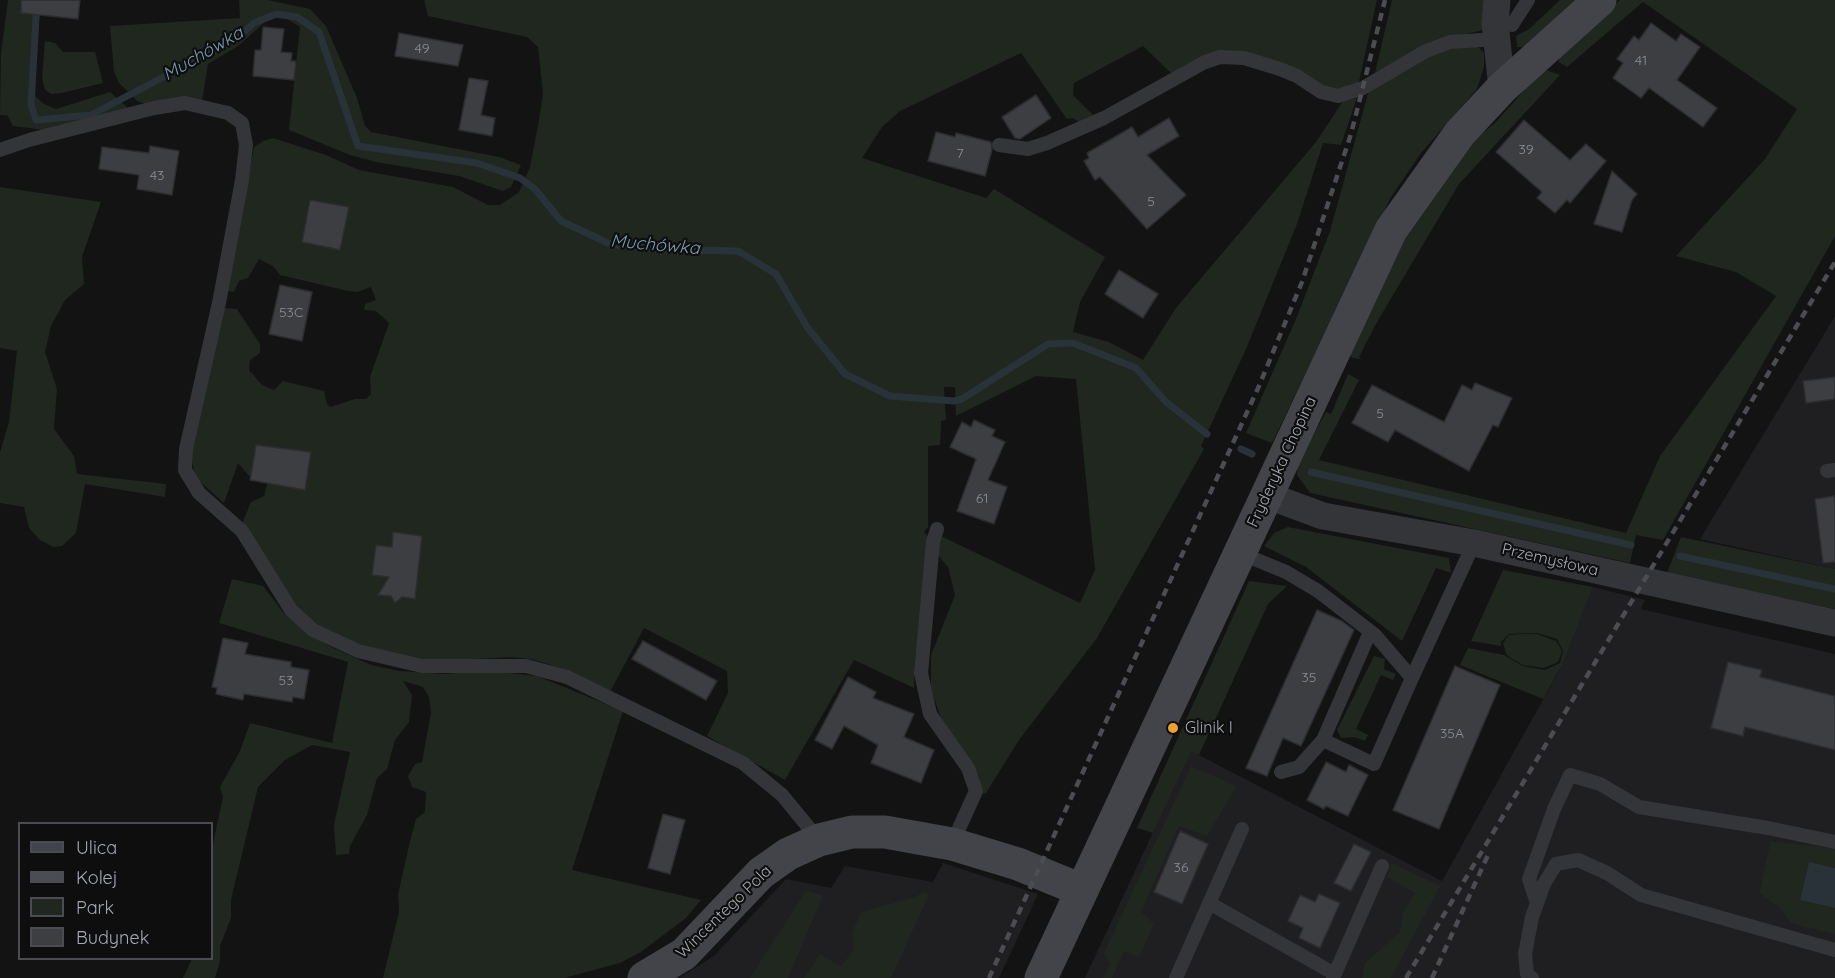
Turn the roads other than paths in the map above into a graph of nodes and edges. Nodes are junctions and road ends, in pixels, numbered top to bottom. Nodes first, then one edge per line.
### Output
1 (1497, 0) edge
2 (1528, 0) edge
3 (1600, 0) edge
4 (1504, 32) junction
5 (1502, 88) junction
6 (999, 145) dead end
7 (0, 150) edge
8 (1266, 495) junction
9 (937, 529) dead end
10 (1474, 543) junction
11 (1240, 553) junction
12 (1835, 623) edge
13 (1370, 632) junction
14 (1412, 678) junction
15 (1323, 740) junction
16 (1281, 772) dead end
17 (1242, 829) dead end
18 (819, 840) junction
19 (1835, 842) edge
20 (952, 844) junction
21 (1382, 866) dead end
22 (1081, 890) junction
23 (1209, 903) junction
24 (1537, 903) junction
25 (1835, 950) edge
26 (1334, 976) edge
27 (644, 978) edge
28 (1041, 978) edge
29 (1176, 978) edge
30 (1532, 978) edge

1 - 4 street
2 - 4 lane
3 - 5 street, Fryderyka Chopina
4 - 5 street
4 - 6 lane
5 - 8 street, Fryderyka Chopina
7 - 18 lane
8 - 10 street, Przemysłowa
8 - 11 street, Fryderyka Chopina
9 - 20 lane
10 - 12 street, Przemysłowa
10 - 14 lane
11 - 13 lane
11 - 22 street, Fryderyka Chopina
13 - 14 lane
13 - 15 lane
14 - 15 lane
15 - 16 lane
17 - 23 lane
18 - 20 street, Wincentego Pola
18 - 27 street, Wincentego Pola
19 - 24 lane
20 - 22 street, Wincentego Pola
21 - 26 lane
22 - 28 street, Fryderyka Chopina
23 - 26 lane
23 - 29 lane
24 - 25 lane
24 - 30 lane

